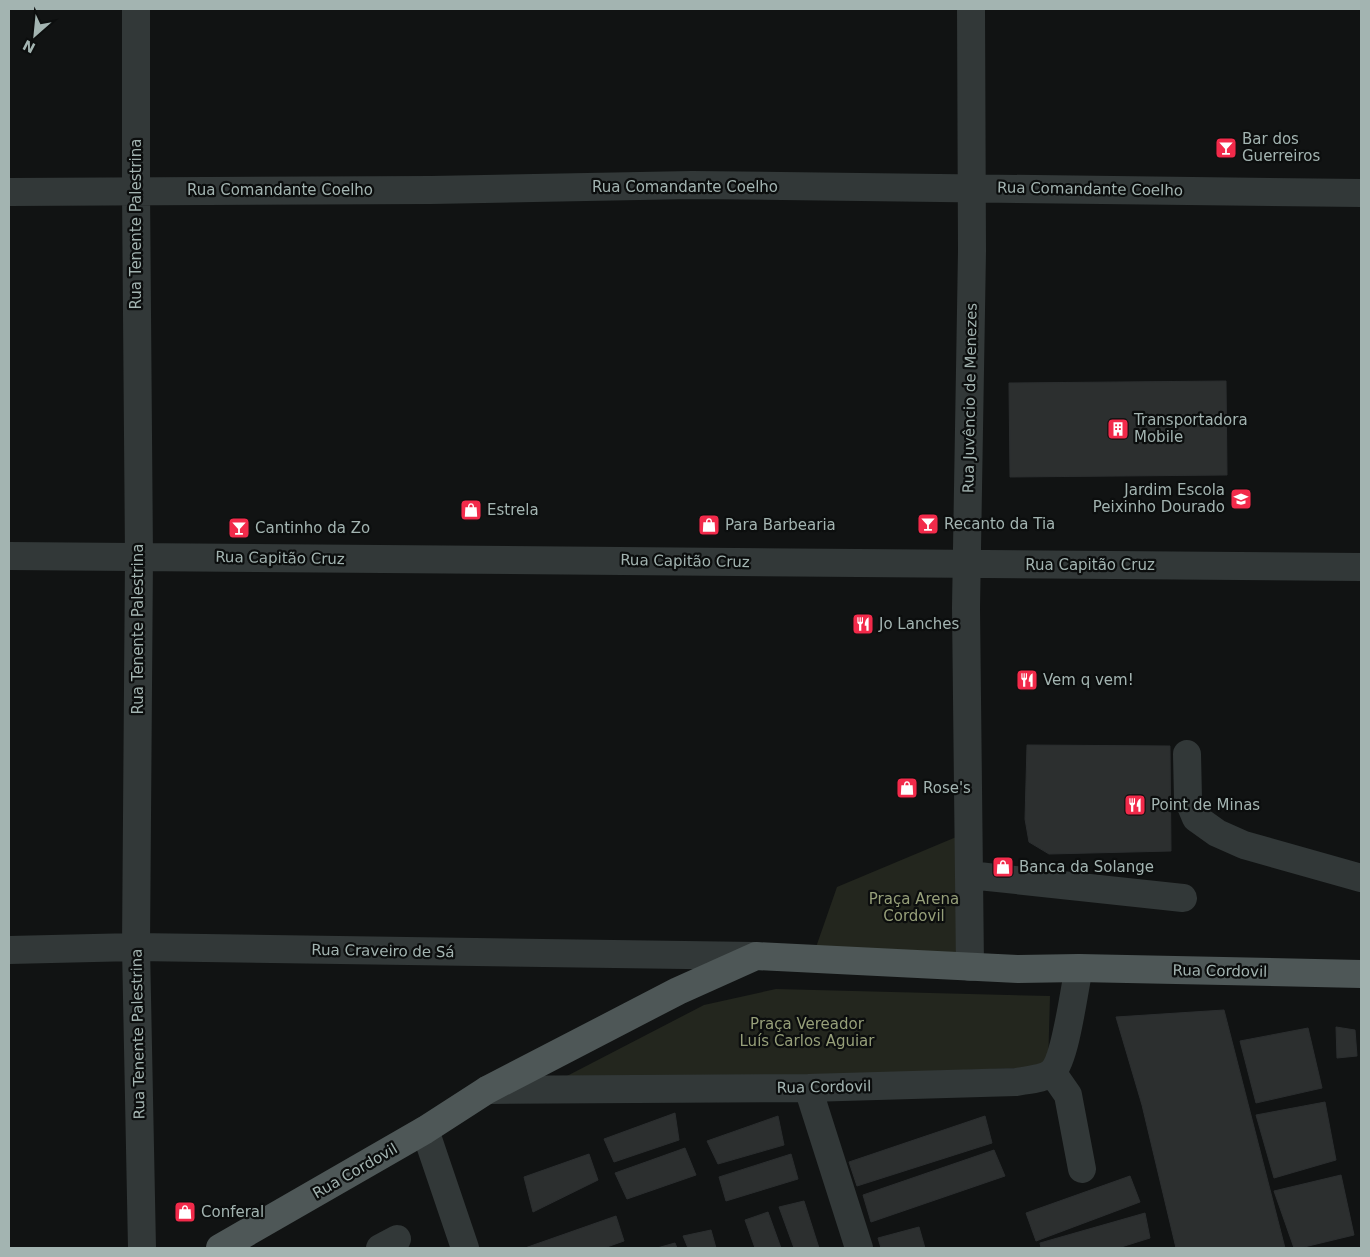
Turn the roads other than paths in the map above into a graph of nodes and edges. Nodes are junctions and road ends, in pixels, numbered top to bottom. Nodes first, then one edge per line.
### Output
1 (136, 9) edge
2 (971, 9) edge
3 (971, 188) junction
4 (136, 191) junction
5 (9, 192) edge
6 (1361, 192) edge
7 (9, 556) edge
8 (139, 557) junction
9 (967, 564) junction
10 (1361, 567) edge
11 (1187, 754) dead end
12 (969, 875) junction
13 (1361, 878) edge
14 (1183, 898) dead end
15 (136, 948) junction
16 (9, 950) edge
17 (756, 956) junction
18 (970, 967) junction
19 (1078, 968) junction
20 (1361, 974) edge
21 (1052, 1072) junction
22 (808, 1088) junction
23 (487, 1090) junction
24 (425, 1130) junction
25 (1082, 1169) dead end
26 (142, 1248) edge
27 (220, 1248) edge
28 (465, 1248) edge
29 (859, 1248) edge

1 - 4 street, Rua Tenente Palestrina
2 - 3 street, Rua Juvêncio de Menezes
3 - 4 street, Rua Comandante Coelho
3 - 6 street, Rua Comandante Coelho
3 - 9 street, Rua Juvêncio de Menezes
4 - 5 street, Rua Comandante Coelho
4 - 8 street, Rua Tenente Palestrina
7 - 8 street, Rua Capitão Cruz
8 - 9 street, Rua Capitão Cruz
8 - 15 street, Rua Tenente Palestrina
9 - 10 street, Rua Capitão Cruz
9 - 12 street, Rua Juvêncio de Menezes
11 - 13 street
12 - 14 street
12 - 18 street, Rua Juvêncio de Menezes
15 - 16 street, Rua Craveiro de Sá
15 - 17 street, Rua Craveiro de Sá
15 - 26 street, Rua Tenente Palestrina
17 - 18 main road, Rua Cordovil
17 - 23 main road, Rua Cordovil
18 - 19 main road, Rua Cordovil
19 - 20 main road, Rua Cordovil
19 - 21 street
21 - 22 street, Rua Cordovil
21 - 25 street
22 - 23 street, Rua Cordovil
22 - 29 street
23 - 24 main road, Rua Cordovil
24 - 27 main road, Rua Cordovil
24 - 28 street

